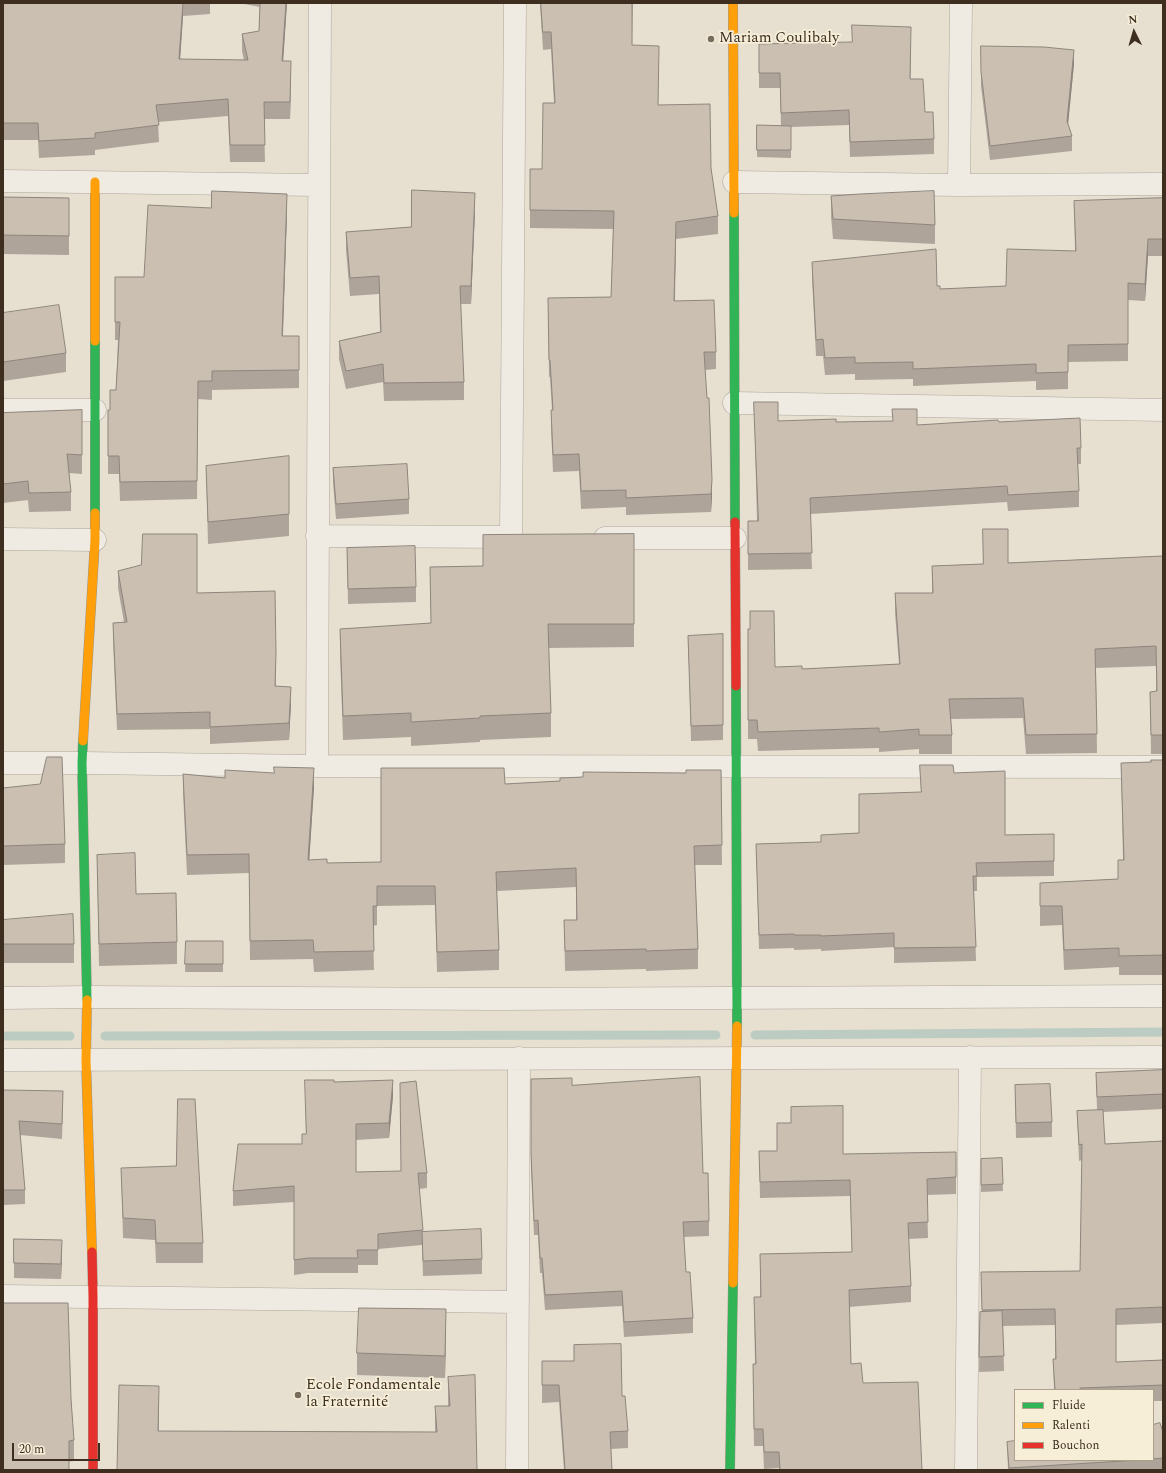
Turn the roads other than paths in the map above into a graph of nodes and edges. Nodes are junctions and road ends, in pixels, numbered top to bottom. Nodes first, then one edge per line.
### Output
1 (320, 3) edge
2 (515, 3) edge
3 (733, 3) edge
4 (961, 3) edge
5 (3, 181) edge
6 (95, 182) junction
7 (734, 182) junction
8 (1163, 184) edge
9 (319, 185) junction
10 (959, 185) junction
11 (734, 403) junction
12 (3, 410) edge
13 (95, 410) junction
14 (1163, 410) edge
15 (317, 536) junction
16 (510, 537) junction
17 (534, 537) edge
18 (588, 538) edge
19 (735, 538) junction
20 (3, 539) edge
21 (95, 540) junction
22 (3, 763) edge
23 (82, 763) junction
24 (316, 766) junction
25 (736, 766) junction
26 (1163, 767) edge
27 (1163, 996) edge
28 (87, 997) junction
29 (3, 998) edge
30 (737, 998) junction
31 (970, 1057) junction
32 (1163, 1057) edge
33 (519, 1058) junction
34 (737, 1058) junction
35 (3, 1060) edge
36 (86, 1060) junction
37 (3, 1296) edge
38 (93, 1297) junction
39 (518, 1302) junction
40 (93, 1470) edge
41 (517, 1470) edge
42 (730, 1470) edge
43 (966, 1470) edge

1 - 9 street
2 - 16 street
3 - 7 street
4 - 10 street
5 - 6 street
6 - 9 street
6 - 13 street
7 - 10 street
7 - 11 street
8 - 10 street
9 - 15 street
11 - 14 street
11 - 19 street
12 - 13 street
13 - 21 street
15 - 16 street
15 - 24 street
16 - 17 street
18 - 19 street
19 - 25 street
20 - 21 street
21 - 23 street
22 - 23 street
23 - 24 street
23 - 28 street
24 - 25 street
25 - 26 street
25 - 30 street
27 - 30 street
28 - 29 street
28 - 30 street
28 - 36 street
30 - 34 street
31 - 32 street
31 - 34 street
31 - 43 street
33 - 34 street
33 - 36 street
33 - 39 street
34 - 42 street
35 - 36 street
36 - 38 street
37 - 38 street
38 - 39 street
38 - 40 street
39 - 41 street

